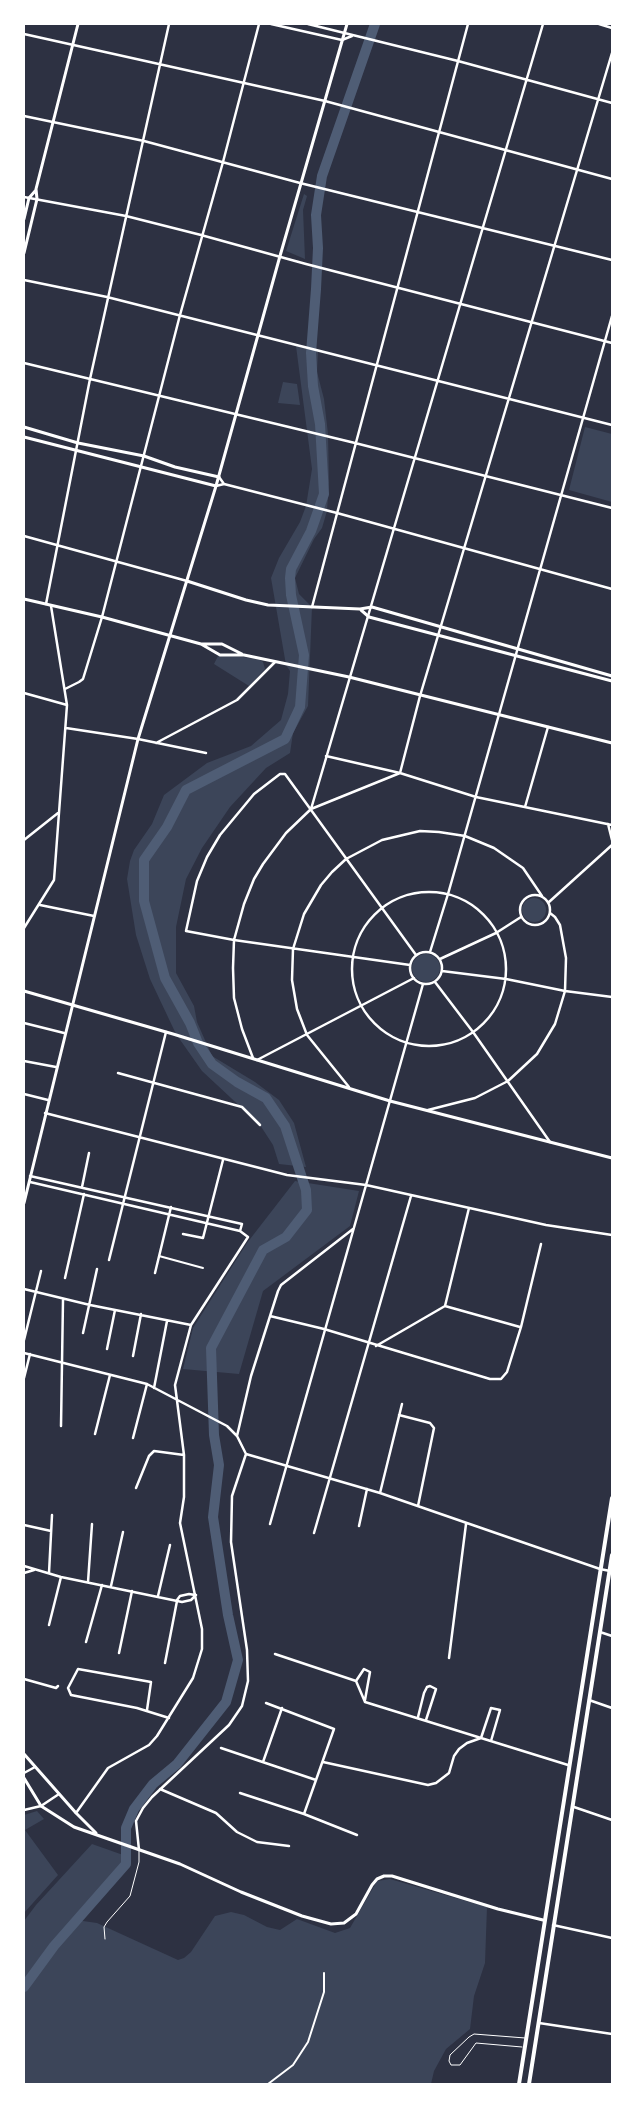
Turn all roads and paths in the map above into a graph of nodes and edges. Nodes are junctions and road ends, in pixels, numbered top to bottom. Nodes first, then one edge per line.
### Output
1 (78, 24) edge
2 (169, 24) edge
3 (259, 24) edge
4 (271, 24) edge
5 (308, 24) edge
6 (347, 24) edge
7 (468, 24) edge
8 (543, 24) edge
9 (599, 24) edge
10 (612, 28) edge
11 (344, 32) junction
12 (24, 34) edge
13 (352, 36) junction
14 (342, 40) junction
15 (73, 45) junction
16 (612, 53) edge
17 (458, 61) junction
18 (160, 63) junction
19 (527, 79) junction
20 (243, 83) junction
21 (599, 99) junction
22 (325, 101) junction
23 (612, 103) edge
24 (24, 116) edge
25 (53, 123) junction
26 (438, 132) junction
27 (144, 142) junction
28 (505, 150) junction
29 (223, 162) junction
30 (578, 169) junction
31 (612, 179) edge
32 (300, 183) junction
33 (36, 189) junction
34 (24, 197) edge
35 (29, 198) junction
36 (37, 199) junction
37 (418, 211) junction
38 (126, 216) junction
39 (24, 219) edge
40 (482, 227) junction
41 (202, 235) junction
42 (555, 245) junction
43 (24, 253) edge
44 (280, 256) junction
45 (612, 260) edge
46 (24, 280) edge
47 (399, 288) junction
48 (107, 297) junction
49 (459, 304) junction
50 (180, 315) junction
51 (612, 316) edge
52 (532, 322) junction
53 (258, 336) junction
54 (605, 341) junction
55 (612, 343) edge
56 (24, 363) edge
57 (376, 366) junction
58 (90, 379) junction
59 (436, 382) junction
60 (159, 396) junction
61 (508, 400) junction
62 (237, 414) junction
63 (584, 418) junction
64 (612, 425) edge
65 (24, 427) edge
66 (24, 437) edge
67 (78, 443) junction
68 (355, 443) junction
69 (76, 450) junction
70 (144, 456) junction
71 (414, 458) junction
72 (141, 467) junction
73 (487, 476) junction
74 (219, 477) junction
75 (224, 484) junction
76 (216, 486) junction
77 (562, 495) junction
78 (612, 508) edge
79 (337, 513) junction
80 (393, 529) junction
81 (24, 536) edge
82 (57, 545) junction
83 (465, 548) junction
84 (115, 561) junction
85 (540, 568) junction
86 (187, 581) junction
87 (612, 589) edge
88 (24, 599) edge
89 (46, 604) junction
90 (51, 606) junction
91 (312, 606) junction
92 (372, 607) junction
93 (360, 609) junction
94 (369, 616) junction
95 (102, 617) junction
96 (442, 629) junction
97 (170, 635) junction
98 (440, 636) junction
99 (201, 644) junction
100 (517, 649) junction
101 (244, 655) junction
102 (515, 655) junction
103 (275, 662) junction
104 (598, 672) junction
105 (612, 676) edge
106 (349, 677) junction
107 (597, 678) junction
108 (612, 681) edge
109 (65, 688) junction
110 (24, 692) edge
111 (420, 696) junction
112 (67, 705) junction
113 (500, 716) junction
114 (66, 728) junction
115 (548, 728) junction
116 (138, 739) junction
117 (156, 743) junction
118 (612, 743) edge
119 (206, 753) dead end
120 (326, 756) junction
121 (400, 773) junction
122 (476, 797) junction
123 (525, 807) junction
124 (311, 809) junction
125 (58, 814) junction
126 (608, 824) junction
127 (612, 826) edge
128 (465, 836) junction
129 (24, 840) edge
130 (612, 840) edge
131 (612, 845) edge
132 (346, 859) junction
133 (448, 894) junction
134 (542, 896) junction
135 (549, 902) junction
136 (40, 905) junction
137 (382, 908) junction
138 (550, 913) junction
139 (94, 916) junction
140 (521, 917) junction
141 (24, 928) edge
142 (496, 933) junction
143 (234, 940) junction
144 (293, 949) junction
145 (430, 952) junction
146 (416, 955) junction
147 (353, 956) junction
148 (440, 959) junction
149 (410, 964) junction
150 (442, 971) junction
151 (414, 978) junction
152 (506, 979) junction
153 (435, 982) junction
154 (423, 984) junction
155 (24, 991) edge
156 (565, 991) junction
157 (612, 997) edge
158 (71, 1005) junction
159 (360, 1007) junction
160 (24, 1023) edge
161 (166, 1032) junction
162 (473, 1032) junction
163 (64, 1033) junction
164 (307, 1035) junction
165 (405, 1042) junction
166 (253, 1058) junction
167 (258, 1060) junction
168 (24, 1061) edge
169 (56, 1067) junction
170 (118, 1074) dead end
171 (508, 1081) junction
172 (154, 1084) junction
173 (349, 1087) junction
174 (24, 1094) edge
175 (48, 1100) junction
176 (390, 1100) junction
177 (428, 1110) junction
178 (45, 1113) junction
179 (260, 1125) dead end
180 (140, 1138) junction
181 (551, 1144) junction
182 (89, 1153) dead end
183 (612, 1158) edge
184 (223, 1160) junction
185 (30, 1176) junction
186 (29, 1182) junction
187 (366, 1185) junction
188 (82, 1187) junction
189 (84, 1194) junction
190 (411, 1195) junction
191 (125, 1197) junction
192 (24, 1203) edge
193 (123, 1205) junction
194 (171, 1207) junction
195 (470, 1208) junction
196 (169, 1215) junction
197 (208, 1215) junction
198 (207, 1223) junction
199 (354, 1228) junction
200 (240, 1231) junction
201 (183, 1234) dead end
202 (612, 1235) edge
203 (541, 1244) dead end
204 (159, 1256) junction
205 (109, 1260) dead end
206 (203, 1268) dead end
207 (97, 1269) dead end
208 (41, 1271) dead end
209 (155, 1273) dead end
210 (65, 1278) dead end
211 (24, 1289) edge
212 (36, 1292) junction
213 (63, 1299) junction
214 (90, 1305) junction
215 (445, 1306) junction
216 (115, 1310) junction
217 (141, 1314) junction
218 (270, 1316) junction
219 (167, 1320) junction
220 (191, 1325) junction
221 (521, 1327) junction
222 (324, 1329) junction
223 (83, 1333) dead end
224 (24, 1340) edge
225 (369, 1343) junction
226 (376, 1346) junction
227 (107, 1349) dead end
228 (24, 1353) edge
229 (30, 1354) junction
230 (133, 1356) dead end
231 (61, 1362) junction
232 (110, 1374) junction
233 (24, 1378) edge
234 (147, 1384) junction
235 (154, 1388) junction
236 (175, 1399) junction
237 (402, 1404) dead end
238 (400, 1414) junction
239 (61, 1426) dead end
240 (95, 1434) dead end
241 (237, 1436) junction
242 (133, 1438) dead end
243 (246, 1454) junction
244 (184, 1455) junction
245 (286, 1466) junction
246 (331, 1479) junction
247 (136, 1488) dead end
248 (367, 1489) junction
249 (380, 1493) junction
250 (612, 1498) edge
251 (418, 1506) junction
252 (52, 1515) dead end
253 (466, 1523) junction
254 (92, 1524) dead end
255 (270, 1524) dead end
256 (24, 1525) edge
257 (359, 1526) dead end
258 (51, 1531) junction
259 (123, 1532) dead end
260 (314, 1533) dead end
261 (170, 1545) dead end
262 (612, 1555) edge
263 (24, 1566) edge
264 (600, 1569) junction
265 (36, 1570) junction
266 (610, 1571) junction
267 (24, 1573) edge
268 (48, 1574) junction
269 (60, 1577) junction
270 (88, 1582) junction
271 (102, 1585) junction
272 (111, 1586) junction
273 (132, 1591) junction
274 (196, 1595) junction
275 (158, 1596) junction
276 (177, 1600) junction
277 (49, 1625) dead end
278 (600, 1632) junction
279 (612, 1636) edge
280 (86, 1642) dead end
281 (119, 1653) dead end
282 (275, 1654) dead end
283 (449, 1658) dead end
284 (165, 1663) dead end
285 (24, 1679) edge
286 (356, 1681) junction
287 (58, 1686) dead end
288 (590, 1700) junction
289 (365, 1702) junction
290 (266, 1703) dead end
291 (282, 1708) junction
292 (612, 1708) edge
293 (147, 1710) junction
294 (418, 1717) junction
295 (169, 1718) junction
296 (426, 1720) junction
297 (481, 1738) junction
298 (491, 1741) junction
299 (221, 1748) dead end
300 (24, 1754) edge
301 (263, 1762) junction
302 (323, 1762) junction
303 (568, 1765) junction
304 (35, 1767) junction
305 (24, 1773) edge
306 (24, 1778) edge
307 (317, 1780) junction
308 (160, 1789) junction
309 (240, 1793) dead end
310 (59, 1794) junction
311 (41, 1806) junction
312 (574, 1807) junction
313 (24, 1810) edge
314 (76, 1813) junction
315 (304, 1814) junction
316 (612, 1820) edge
317 (100, 1835) junction
318 (357, 1835) dead end
319 (289, 1846) dead end
320 (139, 1850) junction
321 (544, 1920) junction
322 (553, 1925) junction
323 (612, 1938) edge
324 (105, 1939) dead end
325 (324, 1973) dead end
326 (539, 2023) junction
327 (612, 2034) edge
328 (525, 2038) junction
329 (524, 2047) junction
330 (274, 2080) junction
331 (268, 2084) edge
332 (273, 2084) edge
333 (519, 2084) edge
334 (529, 2084) edge

1 - 15 main road
2 - 18 street
3 - 20 street
4 - 14 street
5 - 11 street
6 - 11 main road
7 - 17 street
8 - 19 street
9 - 10 street
11 - 13 street
11 - 14 main road
12 - 15 street
13 - 14 street
13 - 17 street
14 - 22 main road
15 - 18 street
15 - 25 main road
16 - 21 street
17 - 19 street
17 - 26 street
18 - 20 street
18 - 27 street
19 - 21 street
19 - 28 street
20 - 22 street
20 - 29 street
21 - 23 street
21 - 30 street
22 - 26 street
22 - 32 main road
24 - 25 street
25 - 27 street
25 - 33 main road
26 - 28 street
26 - 37 street
27 - 29 street
27 - 38 street
28 - 30 street
28 - 40 street
29 - 32 street
29 - 41 street
30 - 31 street
30 - 42 street
32 - 37 street
32 - 44 main road
33 - 35 main road
33 - 36 main road
34 - 35 street
35 - 36 street
35 - 39 main road
36 - 38 street
36 - 43 main road
37 - 40 street
37 - 47 street
38 - 41 street
38 - 48 street
40 - 42 street
40 - 49 street
41 - 44 street
41 - 50 street
42 - 45 street
42 - 52 street
44 - 47 street
44 - 53 main road
46 - 48 street
47 - 49 street
47 - 57 street
48 - 50 street
48 - 58 street
49 - 52 street
49 - 59 street
50 - 53 street
50 - 60 street
51 - 54 street
52 - 54 street
52 - 61 street
53 - 57 street
53 - 62 main road
54 - 55 street
54 - 63 street
56 - 58 street
57 - 59 street
57 - 68 street
58 - 60 street
58 - 67 street
59 - 61 street
59 - 71 street
60 - 62 street
60 - 70 street
61 - 63 street
61 - 73 street
62 - 68 street
62 - 74 main road
63 - 64 street
63 - 77 street
65 - 67 main road
66 - 69 main road
67 - 69 street
67 - 70 main road
68 - 71 street
68 - 79 street
69 - 72 main road
69 - 82 street
70 - 72 street
70 - 74 main road
71 - 73 street
71 - 80 street
72 - 76 main road
72 - 84 street
73 - 77 street
73 - 83 street
74 - 75 street
74 - 76 main road
75 - 76 street
75 - 79 street
76 - 86 main road
77 - 78 street
77 - 85 street
79 - 80 street
79 - 91 street
80 - 83 street
80 - 92 street
81 - 82 street
82 - 84 street
82 - 89 street
83 - 85 street
83 - 96 street
84 - 86 street
84 - 95 street
85 - 87 street
85 - 100 street
86 - 91 main road
86 - 97 main road
88 - 89 main road
89 - 90 main road
90 - 95 main road
90 - 109 street
91 - 93 main road
92 - 93 main road
92 - 94 street
92 - 96 main road
93 - 94 main road
94 - 98 main road
94 - 106 street
95 - 97 main road
95 - 109 street
96 - 98 street
96 - 100 main road
97 - 99 main road
97 - 116 main road
98 - 102 main road
98 - 111 street
99 - 101 main road
99 - 101 main road
100 - 102 street
100 - 104 main road
101 - 103 main road
102 - 107 main road
102 - 113 street
103 - 106 main road
103 - 117 street
104 - 105 main road
104 - 107 main road
106 - 111 main road
106 - 120 street
107 - 108 main road
109 - 112 street
110 - 112 street
111 - 113 main road
111 - 121 street
112 - 114 street
113 - 115 main road
113 - 122 street
114 - 116 street
114 - 125 street
115 - 118 main road
115 - 123 street
116 - 117 street
116 - 139 main road
117 - 119 street
120 - 121 street
120 - 124 street
121 - 122 street
121 - 124 street
122 - 123 street
122 - 128 street
123 - 126 street
124 - 132 street
124 - 143 street
124 - 143 street
125 - 129 street
125 - 136 street
126 - 127 street
126 - 130 street
128 - 132 street
128 - 133 street
128 - 134 street
131 - 135 street
132 - 137 street
132 - 144 street
133 - 137 street
133 - 142 street
133 - 145 street
134 - 135 street
134 - 140 street
135 - 138 street
136 - 139 street
136 - 141 street
137 - 146 street
137 - 147 street
138 - 140 street
138 - 156 street
139 - 158 main road
140 - 142 street
142 - 148 street
142 - 152 street
143 - 144 street
143 - 166 street
144 - 147 street
144 - 164 street
145 - 146 street
145 - 148 street
146 - 149 street
147 - 149 street
147 - 159 street
148 - 150 street
149 - 151 street
150 - 152 street
150 - 153 street
151 - 154 street
151 - 159 street
152 - 156 street
152 - 162 street
153 - 154 street
153 - 162 street
154 - 165 street
155 - 158 main road
156 - 157 street
156 - 171 street
158 - 161 main road
158 - 163 main road
159 - 164 street
159 - 165 street
160 - 163 street
161 - 166 main road
161 - 172 street
162 - 165 street
162 - 171 street
163 - 169 main road
164 - 167 street
164 - 173 street
165 - 176 street
166 - 167 main road
167 - 173 main road
168 - 169 street
169 - 175 main road
170 - 172 street
171 - 177 street
171 - 181 street
172 - 179 street
172 - 180 street
173 - 176 main road
174 - 175 street
175 - 178 main road
176 - 177 main road
176 - 187 street
177 - 181 main road
178 - 180 street
178 - 185 main road
180 - 184 street
180 - 191 street
181 - 183 main road
182 - 188 street
184 - 187 street
184 - 197 street
185 - 186 main road
185 - 188 street
186 - 189 street
186 - 192 main road
187 - 190 street
187 - 199 street
188 - 191 street
189 - 193 street
189 - 210 street
190 - 195 street
190 - 225 street
191 - 193 street
191 - 194 street
193 - 196 street
193 - 205 street
194 - 196 street
194 - 197 street
195 - 202 street
195 - 215 street
196 - 198 street
196 - 204 street
197 - 198 street
197 - 200 street
198 - 200 street
198 - 201 street
199 - 218 street
199 - 222 street
200 - 220 street
203 - 221 street
204 - 206 street
204 - 209 street
207 - 214 street
208 - 212 street
211 - 212 street
212 - 213 street
212 - 224 street
213 - 214 street
213 - 231 street
214 - 216 street
214 - 223 street
215 - 221 street
215 - 226 street
216 - 217 street
216 - 227 street
217 - 219 street
217 - 230 street
218 - 222 street
218 - 241 street
219 - 220 street
219 - 235 street
220 - 236 street
221 - 226 street
222 - 225 street
222 - 245 street
225 - 226 street
225 - 246 street
228 - 229 street
229 - 231 street
229 - 233 street
231 - 232 street
231 - 239 street
232 - 234 street
232 - 240 street
234 - 235 street
234 - 242 street
235 - 236 street
236 - 241 street
236 - 244 street
237 - 238 street
238 - 249 street
238 - 251 street
241 - 243 street
243 - 245 street
243 - 308 street
244 - 247 street
244 - 274 street
245 - 246 street
245 - 255 street
246 - 248 street
246 - 260 street
248 - 249 street
248 - 257 street
249 - 251 street
250 - 264 main road
251 - 253 street
252 - 258 street
253 - 264 street
253 - 283 street
254 - 270 street
256 - 258 street
258 - 268 street
259 - 272 street
261 - 275 street
262 - 266 main road
263 - 265 street
264 - 266 street
264 - 303 main road
265 - 267 street
265 - 268 street
266 - 278 main road
268 - 269 street
269 - 270 street
269 - 277 street
270 - 271 street
271 - 272 street
271 - 280 street
272 - 273 street
273 - 275 street
273 - 281 street
274 - 276 street
274 - 276 street
274 - 295 street
275 - 276 street
276 - 284 street
278 - 279 street
278 - 288 main road
282 - 286 street
285 - 287 street
286 - 289 street
286 - 289 street
288 - 292 street
288 - 312 main road
289 - 294 street
290 - 291 street
291 - 301 street
291 - 302 street
293 - 293 street
293 - 295 street
294 - 296 street
294 - 296 street
295 - 314 street
296 - 297 street
297 - 298 street
297 - 298 street
297 - 302 street
298 - 303 street
299 - 301 street
300 - 304 main road
301 - 307 street
302 - 307 street
303 - 321 main road
304 - 305 street
304 - 310 main road
306 - 311 main road
307 - 315 street
308 - 319 street
308 - 320 street
309 - 315 street
310 - 311 street
310 - 314 main road
311 - 313 street
311 - 317 main road
312 - 316 street
312 - 322 main road
314 - 317 main road
315 - 318 street
317 - 320 main road
320 - 321 main road
320 - 324 lane
321 - 328 main road
322 - 323 street
322 - 326 main road
325 - 330 street
326 - 327 street
326 - 334 main road
328 - 329 main road
328 - 329 lane
329 - 333 main road
330 - 331 street
330 - 332 street

